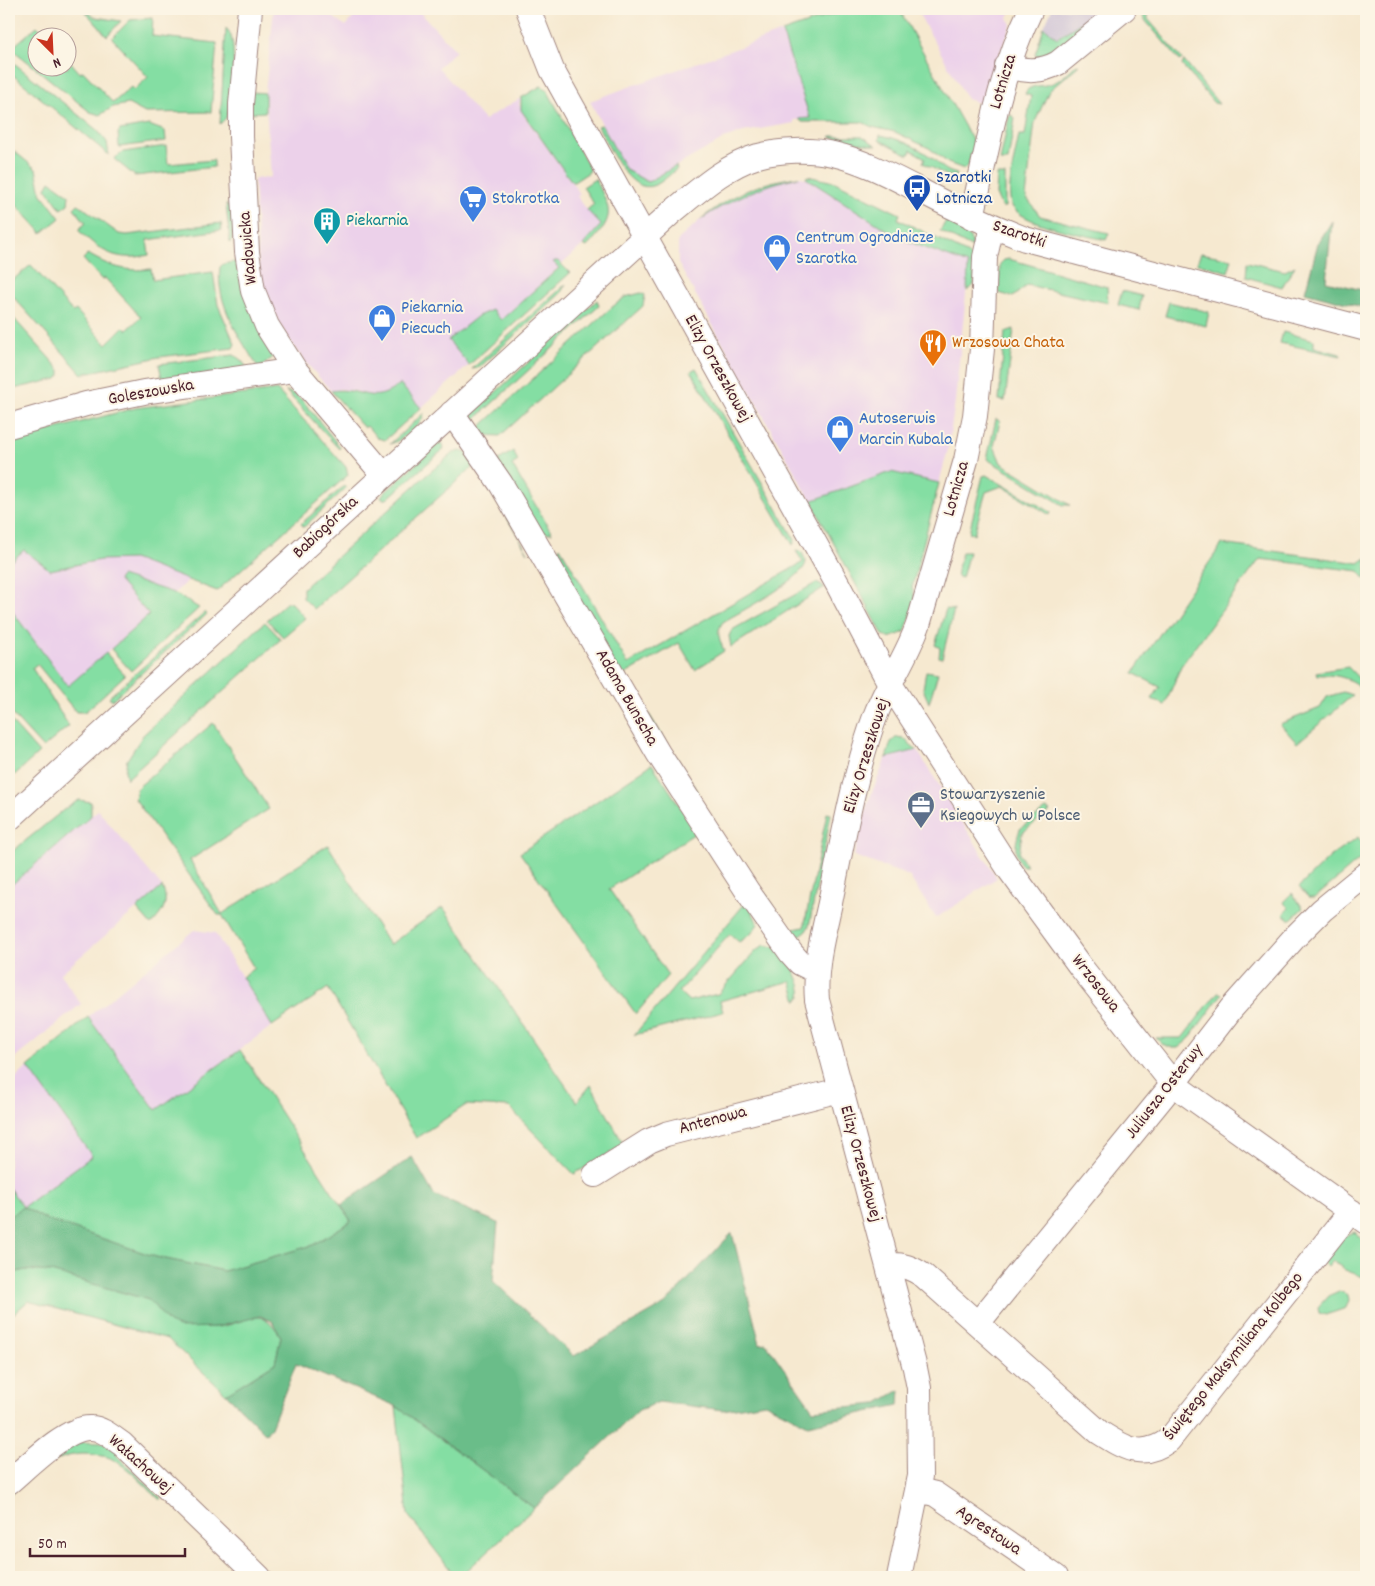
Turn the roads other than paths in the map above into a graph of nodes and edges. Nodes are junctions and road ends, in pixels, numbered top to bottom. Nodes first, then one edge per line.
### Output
1 (250, 9) edge
2 (528, 9) edge
3 (1031, 9) edge
4 (1124, 9) edge
5 (1007, 66) junction
6 (982, 222) junction
7 (644, 238) junction
8 (1366, 329) edge
9 (295, 370) junction
10 (452, 413) junction
11 (9, 426) edge
12 (383, 474) junction
13 (890, 684) junction
14 (9, 819) edge
15 (1366, 874) edge
16 (816, 971) junction
17 (1173, 1084) junction
18 (840, 1090) junction
19 (595, 1175) dead end
20 (1359, 1216) edge
21 (888, 1265) junction
22 (978, 1323) junction
23 (9, 1482) edge
24 (918, 1490) junction
25 (259, 1577) edge
26 (899, 1577) edge
27 (1056, 1577) edge

1 - 9 street, Wadowicka
2 - 7 street, Elizy Orzeszkowej
3 - 5 street, Lotnicza
4 - 5 street
5 - 6 street, Lotnicza
6 - 7 street, Szarotki
6 - 8 street, Szarotki
6 - 13 street, Lotnicza
7 - 10 street, Babiogórska
7 - 13 street, Elizy Orzeszkowej
9 - 11 street, Goleszowska
9 - 12 street, Wadowicka
10 - 12 street, Babiogórska
10 - 16 street, Adama Bunscha
12 - 14 street, Babiogórska
13 - 16 street, Elizy Orzeszkowej
13 - 17 street, Wrzosowa
15 - 17 street, Juliusza Osterwy
16 - 18 street, Elizy Orzeszkowej
17 - 20 street, Wrzosowa
17 - 22 street, Juliusza Osterwy
18 - 19 street, Antenowa
18 - 21 street, Elizy Orzeszkowej
20 - 22 street, Świętego Maksymiliana Kolbego
21 - 22 street, Świętego Maksymiliana Kolbego
21 - 24 street, Elizy Orzeszkowej
23 - 25 street, Wałachowej
24 - 26 street, Elizy Orzeszkowej
24 - 27 street, Agrestowa

